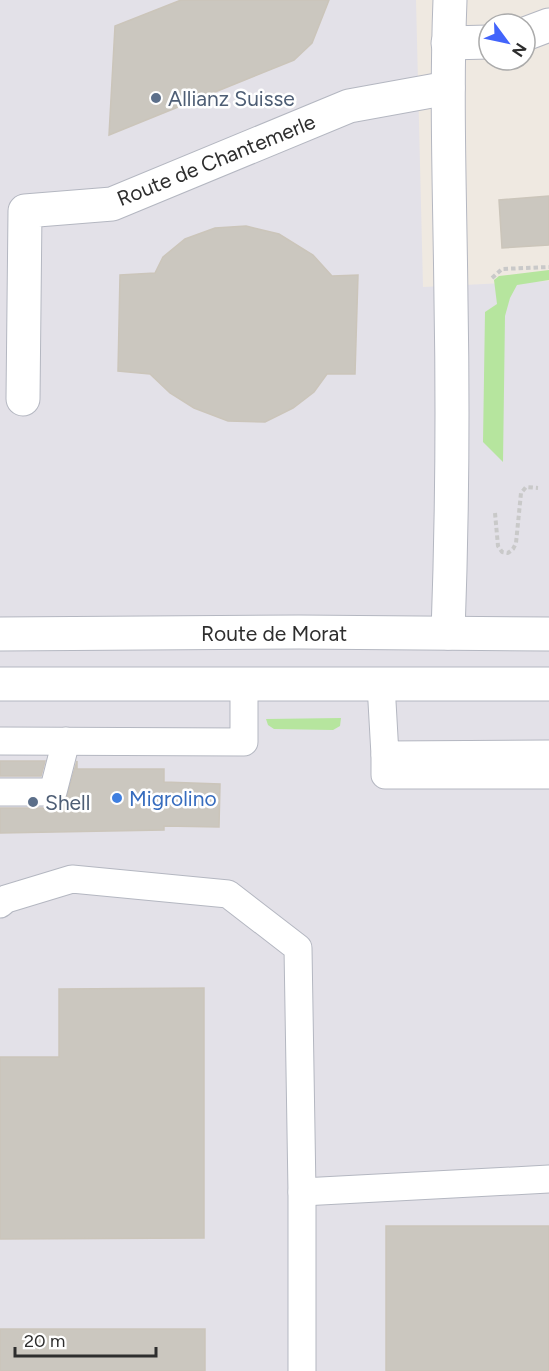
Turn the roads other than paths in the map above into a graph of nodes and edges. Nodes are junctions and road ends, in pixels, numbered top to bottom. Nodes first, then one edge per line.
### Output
1 (450, 0) edge
2 (477, 42) edge
3 (448, 43) junction
4 (448, 88) junction
5 (23, 399) dead end
6 (448, 633) junction
7 (0, 634) edge
8 (549, 634) edge
9 (0, 684) edge
10 (381, 684) junction
11 (549, 684) edge
12 (243, 685) junction
13 (0, 741) edge
14 (66, 741) junction
15 (549, 754) edge
16 (385, 755) junction
17 (549, 775) edge
18 (0, 792) edge
19 (0, 904) edge
20 (549, 1179) edge
21 (302, 1192) junction
22 (302, 1371) edge

1 - 3 street
2 - 3 street
3 - 4 street
4 - 5 street, Route de Chantemerle
4 - 6 street
6 - 7 street, Route de Morat
6 - 8 street, Route de Morat
9 - 12 street
10 - 11 street
10 - 12 street
10 - 16 lane
12 - 14 lane
13 - 14 lane
14 - 18 lane
15 - 16 lane
16 - 17 lane
19 - 21 lane
20 - 21 lane
21 - 22 lane

